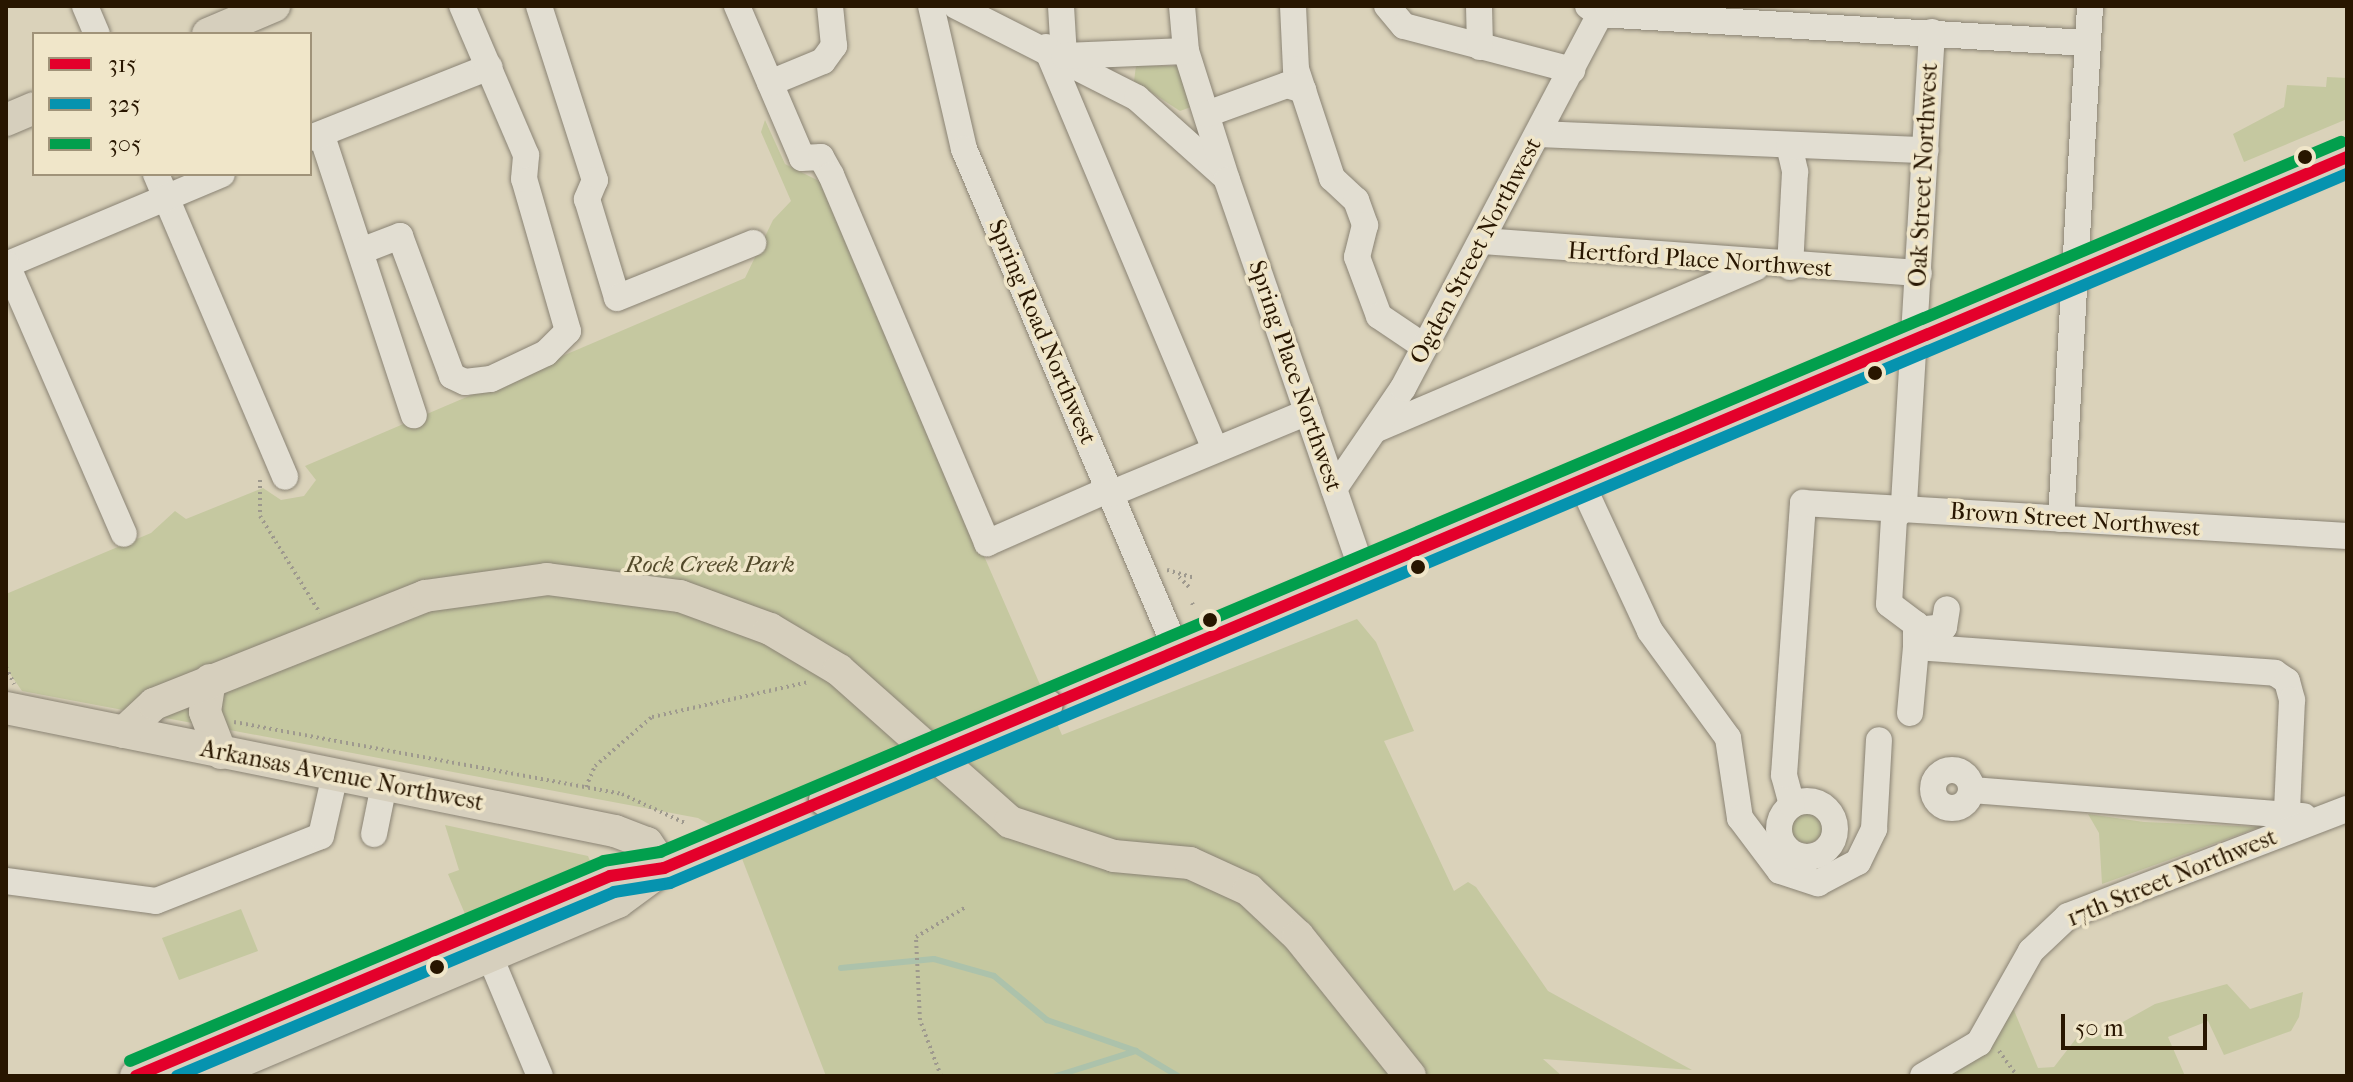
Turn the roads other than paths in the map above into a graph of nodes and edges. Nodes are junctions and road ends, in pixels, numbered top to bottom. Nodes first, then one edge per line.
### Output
1 (85, 6) edge
2 (274, 6) edge
3 (462, 6) edge
4 (539, 6) edge
5 (737, 6) edge
6 (830, 6) edge
7 (931, 6) edge
8 (956, 6) edge
9 (1061, 6) edge
10 (1182, 6) edge
11 (1293, 6) edge
12 (1479, 6) edge
13 (2090, 6) edge
14 (1597, 9) edge
15 (1388, 10) edge
16 (1714, 12) edge
17 (1893, 18) edge
18 (96, 32) edge
19 (213, 32) edge
20 (1932, 32) junction
21 (2088, 43) junction
22 (1480, 47) junction
23 (1186, 51) junction
24 (1055, 52) junction
25 (489, 67) junction
26 (1572, 70) junction
27 (770, 83) junction
28 (1303, 90) junction
29 (32, 109) edge
30 (1207, 114) junction
31 (6, 120) edge
32 (1538, 134) junction
33 (316, 137) edge
34 (1789, 145) junction
35 (1926, 150) junction
36 (2347, 157) edge
37 (212, 176) edge
38 (1227, 180) junction
39 (161, 186) edge
40 (1482, 241) junction
41 (753, 243) dead end
42 (361, 251) junction
43 (6, 265) edge
44 (1760, 265) junction
45 (1790, 267) junction
46 (2076, 271) junction
47 (1919, 273) junction
48 (1914, 339) junction
49 (1425, 347) junction
50 (1308, 412) junction
51 (414, 415) dead end
52 (1377, 429) junction
53 (1215, 450) junction
54 (273, 478) road end
55 (1580, 480) junction
56 (1334, 489) junction
57 (1109, 492) junction
58 (1904, 508) junction
59 (2061, 519) junction
60 (124, 534) dead end
61 (2347, 536) edge
62 (1363, 572) junction
63 (1947, 609) dead end
64 (1916, 638) junction
65 (1177, 651) junction
66 (210, 680) junction
67 (10, 696) edge
68 (1910, 713) dead end
69 (124, 732) junction
70 (1879, 740) dead end
71 (221, 753) junction
72 (335, 775) junction
73 (384, 785) junction
74 (1972, 790) dead end
75 (1792, 805) dead end
76 (2347, 809) edge
77 (2287, 812) junction
78 (2319, 820) junction
79 (374, 834) dead end
80 (664, 868) junction
81 (6, 881) edge
82 (484, 942) junction
83 (152, 1073) edge
84 (206, 1076) edge
85 (540, 1076) edge
86 (1410, 1076) edge
87 (1923, 1076) edge

1 - 18 street
2 - 19 main road
3 - 25 street
4 - 41 street
5 - 27 street
6 - 27 street
7 - 57 street, Spring Road Northwest
8 - 24 street, Spring Place Northwest
9 - 24 street
10 - 23 street
11 - 28 street
12 - 22 street
13 - 21 street
14 - 16 street
14 - 26 street, Ogden Street Northwest
15 - 22 street
16 - 17 street
17 - 20 street
20 - 21 street
20 - 35 street, Oak Street Northwest
21 - 46 street
22 - 26 street
23 - 24 street, Spring Place Northwest
23 - 30 street, Spring Place Northwest
24 - 38 street, Spring Place Northwest
24 - 53 street
25 - 33 street
25 - 42 street
26 - 32 street, Ogden Street Northwest
27 - 57 street
28 - 30 street
28 - 49 street
29 - 31 main road
30 - 38 street, Spring Place Northwest
32 - 34 street
32 - 40 street, Ogden Street Northwest
33 - 42 street
34 - 35 street
34 - 45 street
35 - 47 street, Oak Street Northwest
36 - 46 main road
37 - 39 street
38 - 50 street, Spring Place Northwest
39 - 43 street
39 - 54 street
40 - 44 street, Hertford Place Northwest
40 - 49 street, Ogden Street Northwest
42 - 51 street
43 - 60 street
44 - 45 street, Hertford Place Northwest
44 - 52 street
45 - 47 street, Hertford Place Northwest
46 - 48 main road
46 - 59 street
47 - 48 street, Oak Street Northwest
48 - 55 main road
48 - 58 street, Oak Street Northwest
49 - 52 street, Ogden Street Northwest
50 - 53 street
50 - 56 street, Spring Place Northwest
52 - 56 street, Ogden Street Northwest
53 - 57 street
55 - 62 main road
55 - 70 street
56 - 62 street, Spring Place Northwest
57 - 65 street, Spring Road Northwest
58 - 59 street, Brown Street Northwest
58 - 64 street, Oak Street Northwest
58 - 75 street, Brown Street Northwest
59 - 61 street, Brown Street Northwest
62 - 65 main road
63 - 64 street
64 - 68 street
64 - 77 street
65 - 80 main road, bridge
66 - 69 main road
66 - 71 main road
66 - 86 main road
67 - 69 main road, Arkansas Avenue Northwest
69 - 71 main road, Arkansas Avenue Northwest
71 - 72 main road, Arkansas Avenue Northwest
72 - 73 main road, Arkansas Avenue Northwest
72 - 81 street
73 - 79 street
73 - 80 main road, Arkansas Avenue Northwest
74 - 77 street
76 - 78 street, 17th Street Northwest
77 - 78 street
78 - 87 street, 17th Street Northwest
80 - 82 main road
82 - 83 main road
82 - 84 main road
82 - 85 street

